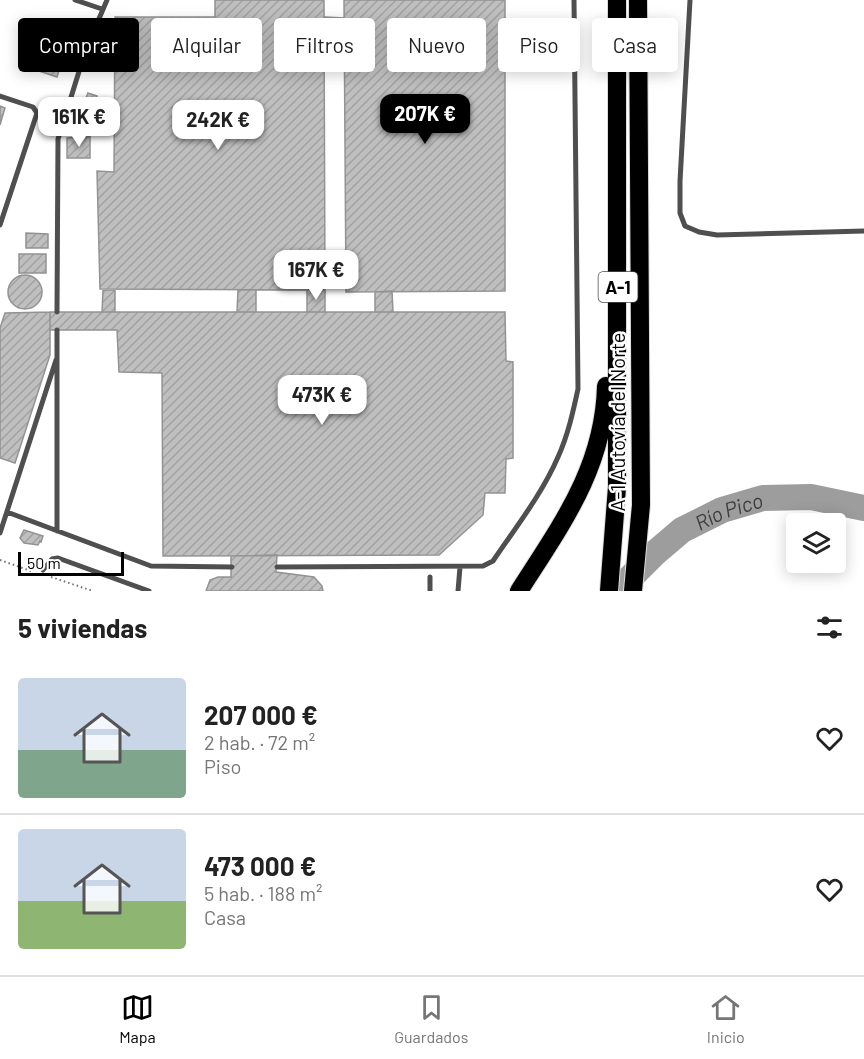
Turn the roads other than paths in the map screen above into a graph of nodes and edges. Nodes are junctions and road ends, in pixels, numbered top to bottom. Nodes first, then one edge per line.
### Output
1 (75, 0) edge
2 (107, 0) edge
3 (574, 0) edge
4 (617, 0) edge
5 (638, 0) edge
6 (690, 0) edge
7 (102, 9) junction
8 (617, 18) edge
9 (616, 72) edge
10 (617, 72) edge
11 (0, 96) edge
12 (0, 225) edge
13 (864, 231) edge
14 (57, 312) dead end
15 (57, 330) dead end
16 (57, 355) junction
17 (7, 512) junction
18 (57, 531) junction
19 (0, 532) edge
20 (231, 567) dead end
21 (276, 567) dead end
22 (459, 567) junction
23 (44, 570) dead end
24 (430, 577) dead end
25 (610, 582) edge
26 (149, 591) edge
27 (430, 591) edge
28 (458, 591) edge
29 (519, 591) edge
30 (633, 591) edge

1 - 7 lane
2 - 7 lane
3 - 22 lane
4 - 8 highway, A-1 Autovía del Norte / A-1
5 - 30 highway, A-1 Autovía del Norte / A-1
6 - 13 lane
7 - 14 lane
9 - 29 highway
10 - 25 highway, A-1 Autovía del Norte / A-1
11 - 12 lane
15 - 16 lane
16 - 17 lane
16 - 18 lane
17 - 18 lane
17 - 19 lane
18 - 20 lane
21 - 22 lane
22 - 28 lane
23 - 26 lane
24 - 27 lane

